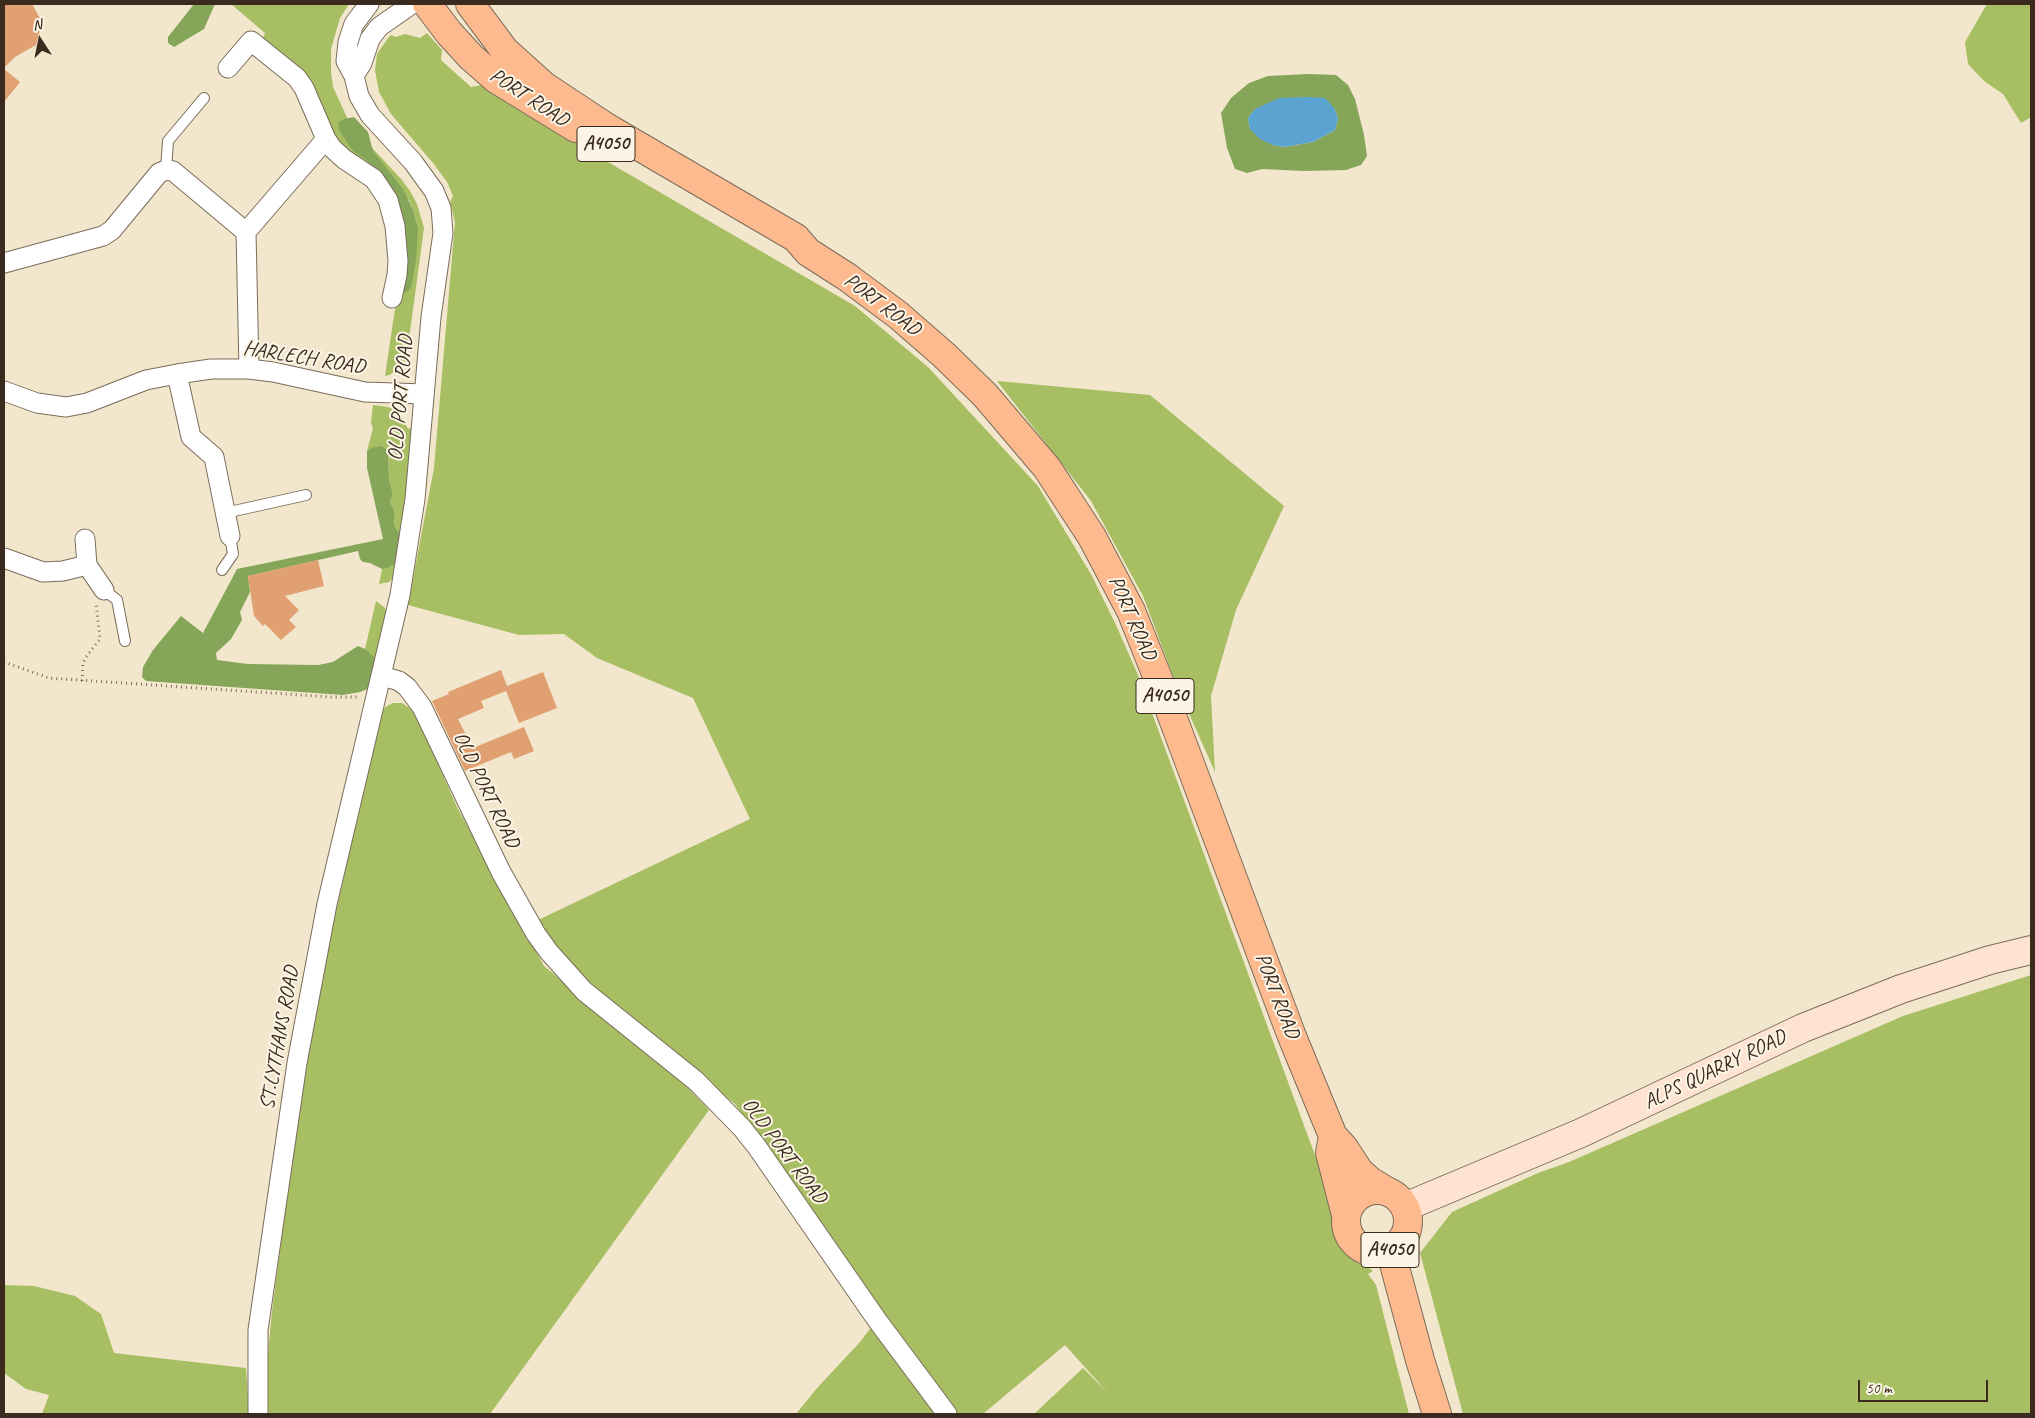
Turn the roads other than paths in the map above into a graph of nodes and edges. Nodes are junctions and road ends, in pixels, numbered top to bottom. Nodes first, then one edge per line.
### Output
1 (369, 4) edge
2 (412, 4) edge
3 (427, 4) edge
4 (470, 4) edge
5 (228, 68) dead end
6 (354, 76) junction
7 (204, 98) dead end
8 (326, 138) junction
9 (166, 170) junction
10 (246, 232) junction
11 (808, 252) junction
12 (4, 263) edge
13 (392, 298) dead end
14 (248, 369) junction
15 (176, 374) junction
16 (4, 391) edge
17 (424, 394) junction
18 (306, 495) dead end
19 (226, 513) junction
20 (230, 536) joint
21 (85, 539) dead end
22 (4, 558) edge
23 (87, 565) junction
24 (222, 570) dead end
25 (104, 590) joint
26 (125, 641) dead end
27 (382, 676) junction
28 (2031, 950) edge
29 (1333, 1136) junction
30 (1395, 1198) junction
31 (1346, 1215) junction
32 (1390, 1250) junction
33 (258, 1414) edge
34 (947, 1414) edge
35 (1437, 1414) edge

1 - 6 street, OLD PORT ROAD
2 - 6 street
3 - 11 main road, PORT ROAD / A4050
4 - 11 main road, PORT ROAD / A4050
5 - 8 street
6 - 17 street, OLD PORT ROAD
7 - 9 lane
8 - 10 street
8 - 13 street
9 - 10 street
9 - 12 street
10 - 14 street
11 - 29 main road, PORT ROAD / A4050
14 - 15 street, HARLECH ROAD
14 - 17 street, HARLECH ROAD
15 - 16 street, HARLECH ROAD
15 - 19 street
17 - 27 street, OLD PORT ROAD
18 - 19 lane
19 - 20 street
20 - 24 lane
21 - 23 street
22 - 23 street
23 - 25 street
25 - 26 lane
27 - 33 street, ST.LYTHANS ROAD
27 - 34 street, OLD PORT ROAD
28 - 30 street, ALPS QUARRY ROAD
29 - 30 main road, PORT ROAD / A4050
29 - 31 main road, PORT ROAD / A4050
30 - 31 main road, A4050
30 - 32 main road, A4050
31 - 32 main road, A4050
32 - 35 main road, A4050

